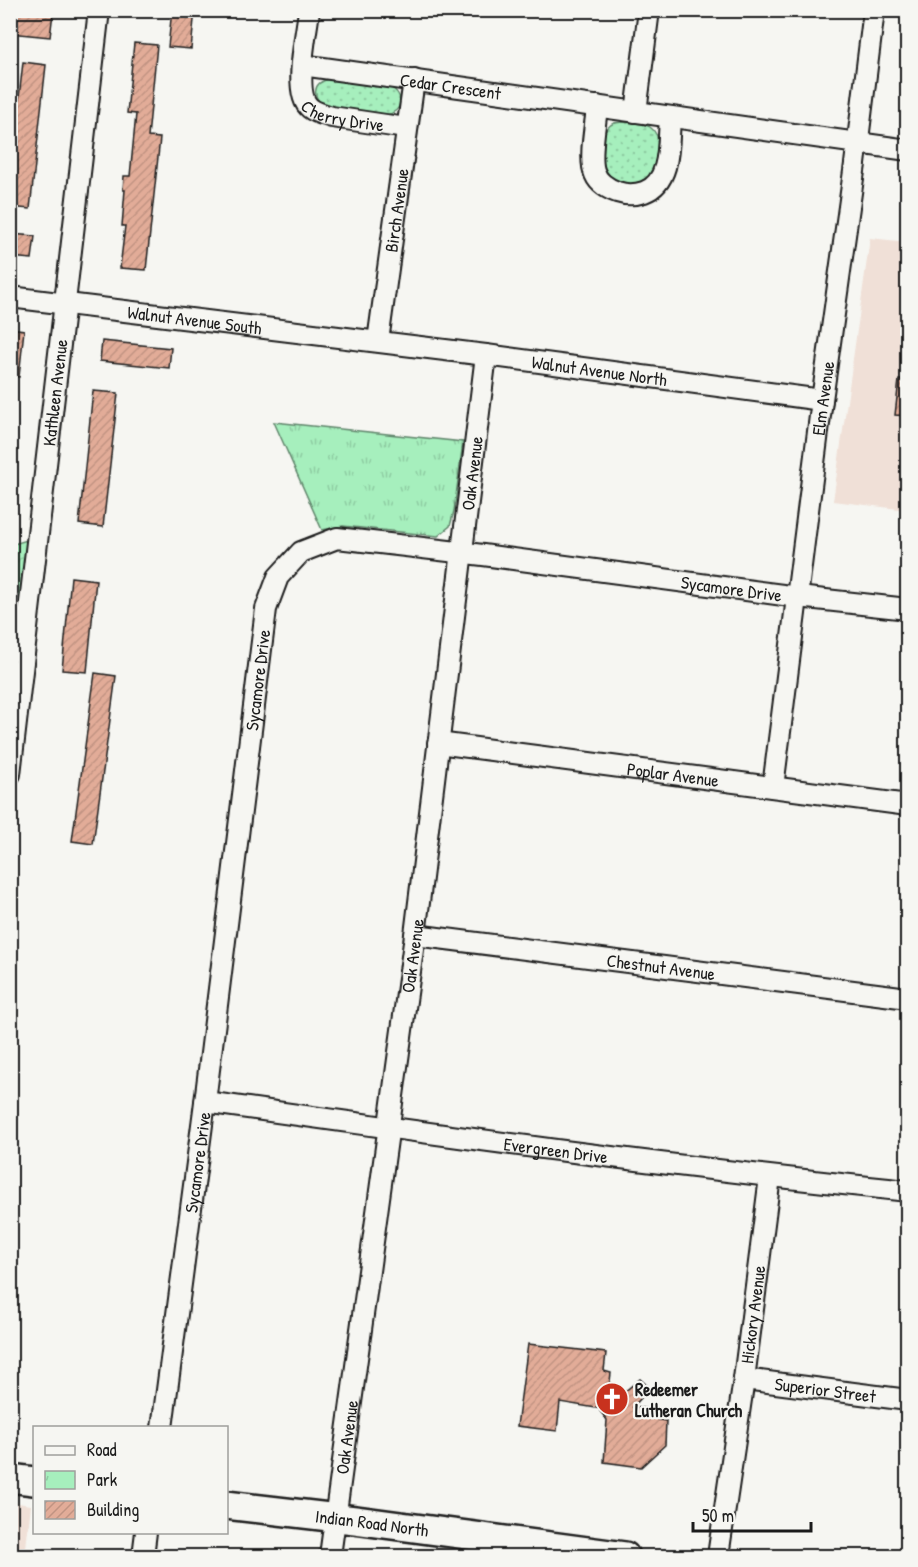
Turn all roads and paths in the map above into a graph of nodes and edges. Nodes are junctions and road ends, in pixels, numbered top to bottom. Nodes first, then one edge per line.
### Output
1 (99, 10) edge
2 (309, 10) edge
3 (649, 10) edge
4 (874, 10) edge
5 (302, 65) junction
6 (414, 80) junction
7 (597, 106) junction
8 (636, 112) junction
9 (670, 117) junction
10 (406, 128) junction
11 (858, 144) junction
12 (908, 150) edge
13 (10, 297) edge
14 (66, 303) junction
15 (378, 341) junction
16 (486, 355) junction
17 (822, 400) junction
18 (462, 552) junction
19 (798, 597) junction
20 (908, 609) edge
21 (438, 743) junction
22 (10, 774) edge
23 (773, 787) junction
24 (908, 805) edge
25 (415, 935) junction
26 (908, 999) edge
27 (205, 1102) junction
28 (389, 1128) junction
29 (770, 1177) junction
30 (908, 1191) edge
31 (744, 1379) junction
32 (908, 1400) edge
33 (162, 1426) edge
34 (10, 1478) edge
35 (33, 1481) edge
36 (228, 1505) edge
37 (335, 1518) junction
38 (146, 1534) edge
39 (520, 1550) edge
40 (142, 1557) edge
41 (330, 1557) edge
42 (625, 1557) edge
43 (718, 1557) edge

1 - 14 street, Kathleen Avenue
2 - 5 street, Cherry Drive
3 - 8 street
4 - 11 street, Elm Avenue
5 - 6 street, Cedar Crescent
5 - 10 street, Cherry Drive
6 - 7 street, Cedar Crescent
6 - 10 street, Birch Avenue
7 - 8 street, Cedar Crescent
7 - 9 street
8 - 9 street, Cedar Crescent
9 - 11 street, Cedar Crescent
10 - 15 street, Birch Avenue
11 - 12 street, Cedar Crescent
11 - 17 street, Elm Avenue
13 - 14 street, Walnut Avenue South
14 - 15 street, Walnut Avenue South
14 - 22 street, Kathleen Avenue
15 - 16 street, Walnut Avenue North
16 - 17 street, Walnut Avenue North
16 - 18 street, Oak Avenue
17 - 19 street, Elm Avenue
18 - 19 street, Sycamore Drive
18 - 21 street, Oak Avenue
18 - 27 street, Sycamore Drive
19 - 20 street, Sycamore Drive
19 - 23 street, Elm Avenue
21 - 23 street, Poplar Avenue
21 - 25 street, Oak Avenue
23 - 24 street, Poplar Avenue
25 - 26 street, Chestnut Avenue
25 - 28 street, Oak Avenue
27 - 28 street, Evergreen Drive
27 - 33 street, Sycamore Drive
28 - 29 street, Evergreen Drive
28 - 37 street, Oak Avenue
29 - 30 street, Evergreen Drive
29 - 31 street, Hickory Avenue
31 - 32 street, Superior Street
31 - 43 street, Hickory Avenue
34 - 35 main road
36 - 37 main road, Indian Road North
37 - 39 main road, Indian Road North
37 - 41 street, Oak Avenue
38 - 40 street
39 - 42 main road, Indian Road North

